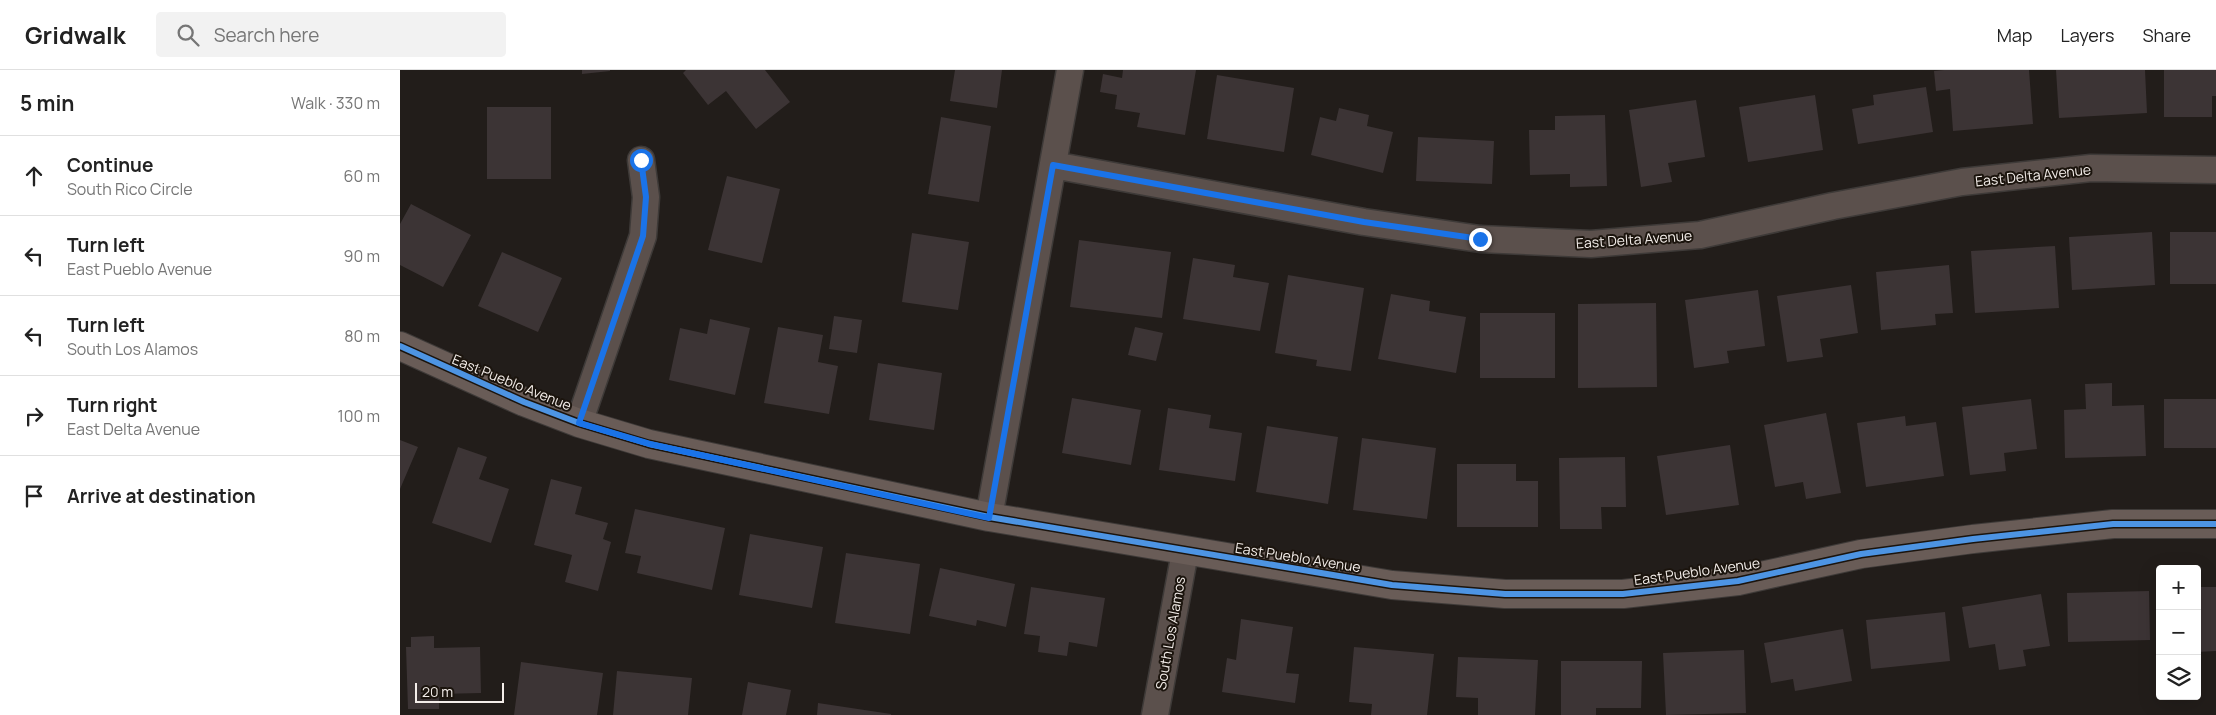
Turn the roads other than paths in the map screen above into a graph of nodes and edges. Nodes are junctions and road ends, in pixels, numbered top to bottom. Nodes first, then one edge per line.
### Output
1 (1070, 70) edge
2 (641, 160) dead end
3 (1053, 165) junction
4 (2216, 170) edge
5 (400, 346) edge
6 (579, 423) junction
7 (989, 518) junction
8 (2216, 524) edge
9 (1185, 552) junction
10 (1155, 715) edge

1 - 3 street
2 - 6 street
3 - 4 street, East Delta Avenue
3 - 7 street
5 - 6 street, East Pueblo Avenue
6 - 7 street, East Pueblo Avenue
7 - 9 street, East Pueblo Avenue
8 - 9 street, East Pueblo Avenue
9 - 10 street, South Los Alamos

